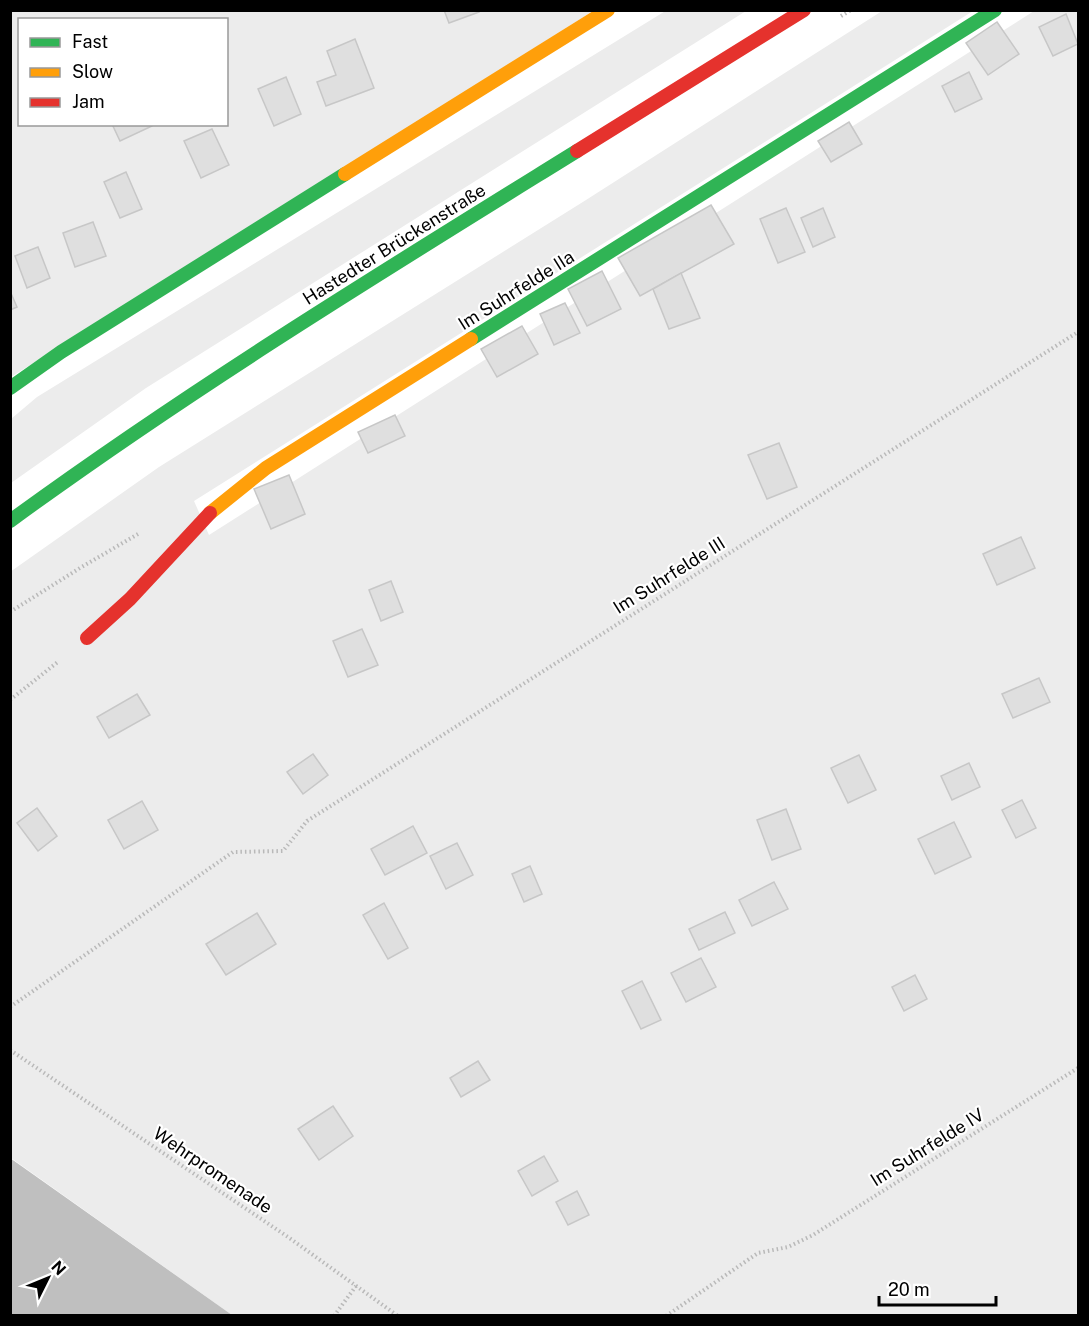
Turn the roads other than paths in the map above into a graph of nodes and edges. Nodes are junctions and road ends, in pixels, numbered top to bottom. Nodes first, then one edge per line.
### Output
1 (608, 10) edge
2 (804, 10) edge
3 (995, 10) edge
4 (10, 388) edge
5 (10, 521) edge
6 (87, 638) road end

1 - 4 street
2 - 5 street, Hastedter Brückenstraße
3 - 6 street, Im Suhrfelde IIa

